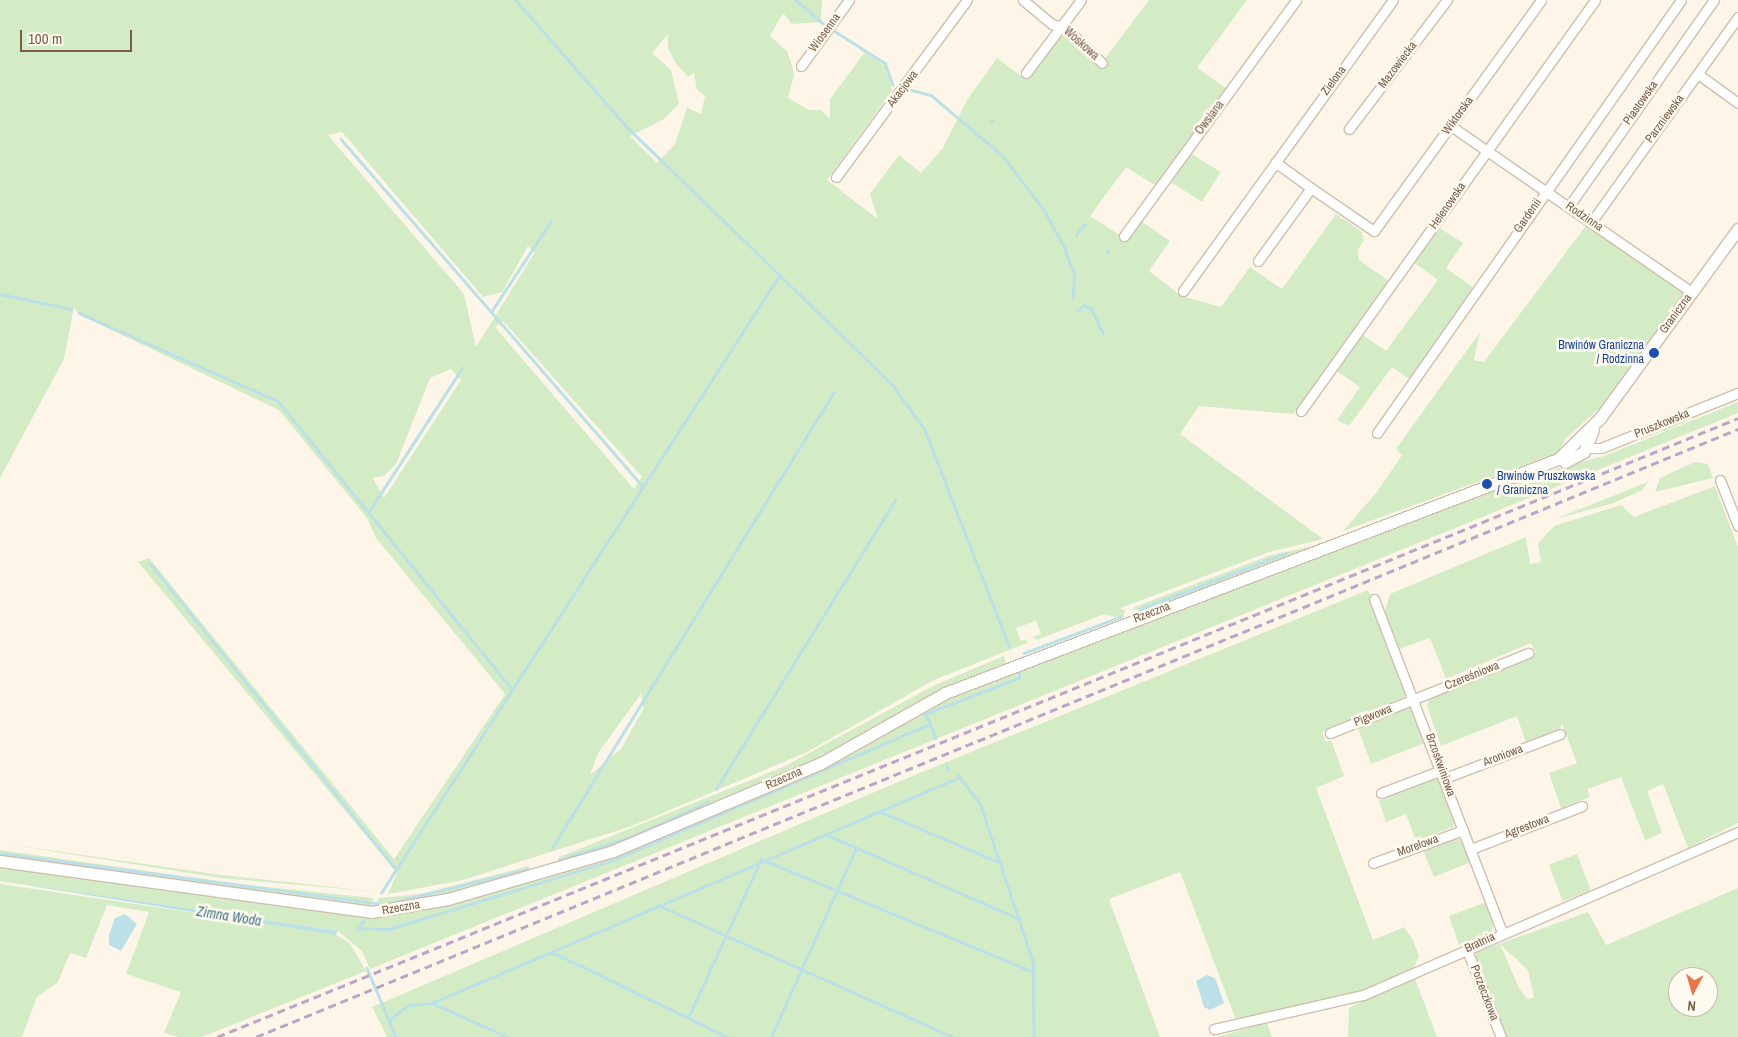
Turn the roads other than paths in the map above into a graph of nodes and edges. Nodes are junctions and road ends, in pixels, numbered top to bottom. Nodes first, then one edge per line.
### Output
1 (849, 0) edge
2 (967, 0) edge
3 (1023, 0) edge
4 (1080, 0) edge
5 (1296, 0) edge
6 (1393, 0) edge
7 (1446, 0) edge
8 (1541, 0) edge
9 (1595, 0) edge
10 (1681, 0) edge
11 (1714, 0) edge
12 (1738, 17) edge
13 (1060, 26) junction
14 (1102, 64) dead end
15 (801, 66) dead end
16 (1026, 73) dead end
17 (1698, 74) junction
18 (1738, 102) edge
19 (1451, 126) junction
20 (1349, 129) dead end
21 (1486, 152) junction
22 (1275, 162) junction
23 (836, 177) dead end
24 (1311, 188) junction
25 (1546, 190) junction
26 (1569, 206) junction
27 (1592, 221) junction
28 (1738, 229) edge
29 (1124, 236) dead end
30 (1258, 261) dead end
31 (1183, 291) dead end
32 (1692, 292) junction
33 (1738, 393) edge
34 (1301, 412) dead end
35 (1377, 433) dead end
36 (1580, 446) junction
37 (1720, 480) dead end
38 (1738, 526) edge
39 (1374, 599) dead end
40 (1528, 653) dead end
41 (1416, 698) junction
42 (1330, 734) dead end
43 (1560, 734) dead end
44 (1444, 774) junction
45 (1381, 793) dead end
46 (1582, 806) dead end
47 (1463, 830) junction
48 (1738, 832) edge
49 (1471, 849) junction
50 (0, 861) edge
51 (1373, 863) dead end
52 (1502, 933) junction
53 (1467, 950) junction
54 (1214, 1029) dead end
55 (1501, 1037) edge

1 - 15 street, Wiosenna
2 - 23 street, Akacjowa
3 - 13 street, Woskowa
4 - 13 street
5 - 29 street, Owsiana
6 - 22 street, Zielona
7 - 20 street, Mazowiecka
8 - 19 street, Wiktorska
9 - 21 street, Helenowska
10 - 25 street, Gardenii
11 - 26 street, Piastowska
12 - 17 street, Parzniewska
13 - 14 street, Woskowa
13 - 16 street
17 - 18 street
17 - 27 street, Parzniewska
19 - 21 street, Rodzinna
19 - 24 street, Wiktorska
21 - 25 street, Rodzinna
21 - 34 street, Helenowska
22 - 24 street
22 - 31 street, Zielona
24 - 30 street
25 - 26 street, Rodzinna
25 - 35 street, Gardenii
26 - 27 street, Rodzinna
27 - 32 street, Rodzinna
28 - 32 street, Graniczna
32 - 36 street, Graniczna
33 - 36 street, Pruszkowska
36 - 50 street, Rzeczna
37 - 38 street
39 - 41 street, Brzoskwiniowa
40 - 41 street, Czereśniowa
41 - 42 street, Pigwowa
41 - 44 street, Brzoskwiniowa
43 - 44 street, Aroniowa
44 - 45 street, Aroniowa
44 - 47 street, Brzoskwiniowa
46 - 49 street, Agrestowa
47 - 49 street, Brzoskwiniowa
47 - 51 street, Morelowa
48 - 52 street, Bratnia
49 - 52 street, Brzoskwiniowa
52 - 53 street, Bratnia
53 - 54 street, Bratnia
53 - 55 street, Porzeczkowa

